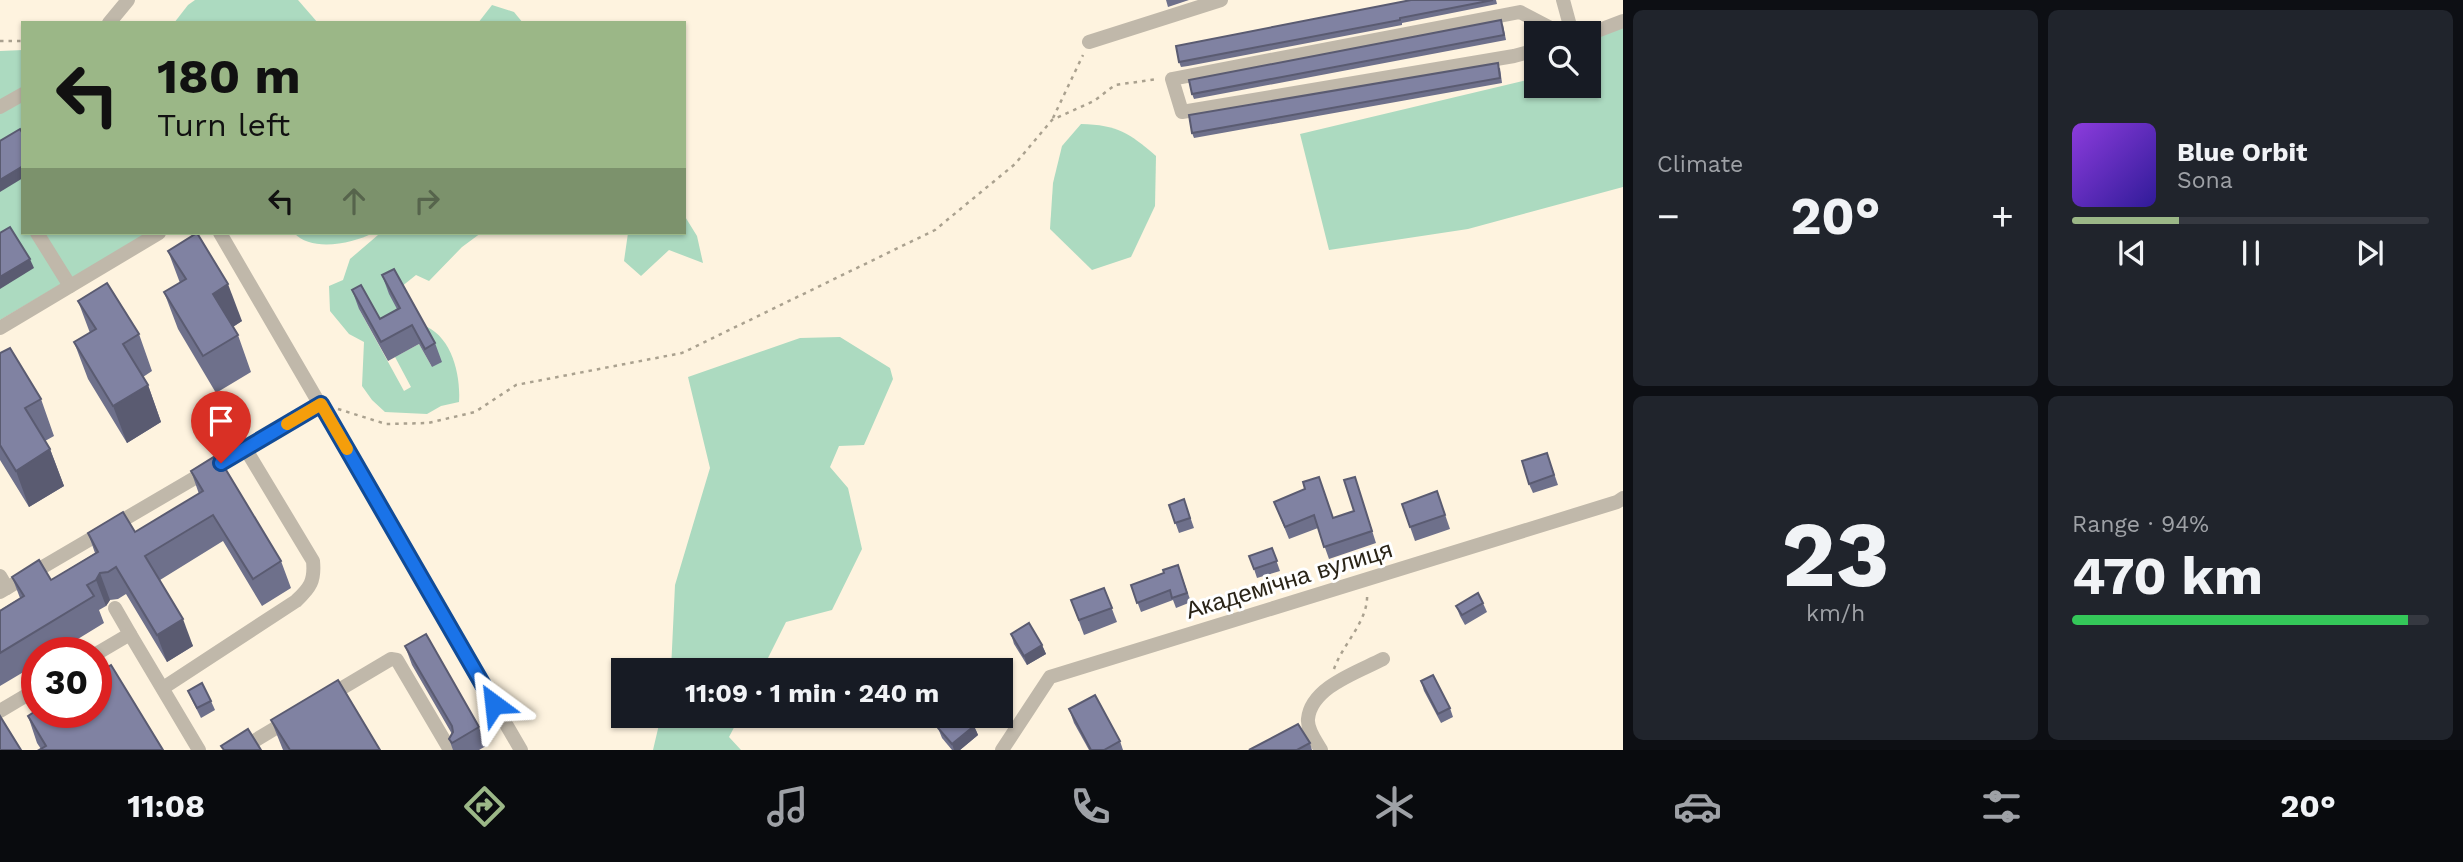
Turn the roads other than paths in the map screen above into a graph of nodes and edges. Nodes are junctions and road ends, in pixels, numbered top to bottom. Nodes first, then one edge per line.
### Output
1 (128, 0) edge
2 (1218, 0) edge
3 (1563, 0) edge
4 (111, 21) edge
5 (1537, 21) edge
6 (1569, 21) edge
7 (1623, 21) edge
8 (1601, 29) edge
9 (1089, 42) road end
10 (1524, 53) edge
11 (21, 95) edge
12 (0, 107) edge
13 (38, 235) edge
14 (156, 235) edge
15 (221, 235) edge
16 (70, 286) junction
17 (0, 327) edge
18 (321, 404) junction
19 (245, 449) junction
20 (1621, 504) edge
21 (2, 585) edge
22 (116, 608) dead end
23 (130, 634) junction
24 (112, 645) edge
25 (1383, 659) dead end
26 (163, 688) junction
27 (21, 699) edge
28 (0, 711) edge
29 (199, 750) edge
30 (239, 750) edge
31 (450, 750) edge
32 (521, 750) edge
33 (1003, 750) edge
34 (1321, 750) edge

1 - 4 street
2 - 9 street
3 - 6 street
5 - 10 street
7 - 8 street
11 - 12 street
13 - 16 street
14 - 16 street
15 - 18 street
16 - 17 street
18 - 19 street
18 - 32 street
19 - 21 street
19 - 26 street
20 - 33 street, Академічна вулиця
22 - 23 street
23 - 24 street
23 - 26 street
25 - 34 street
26 - 29 street
27 - 28 street
30 - 31 street

